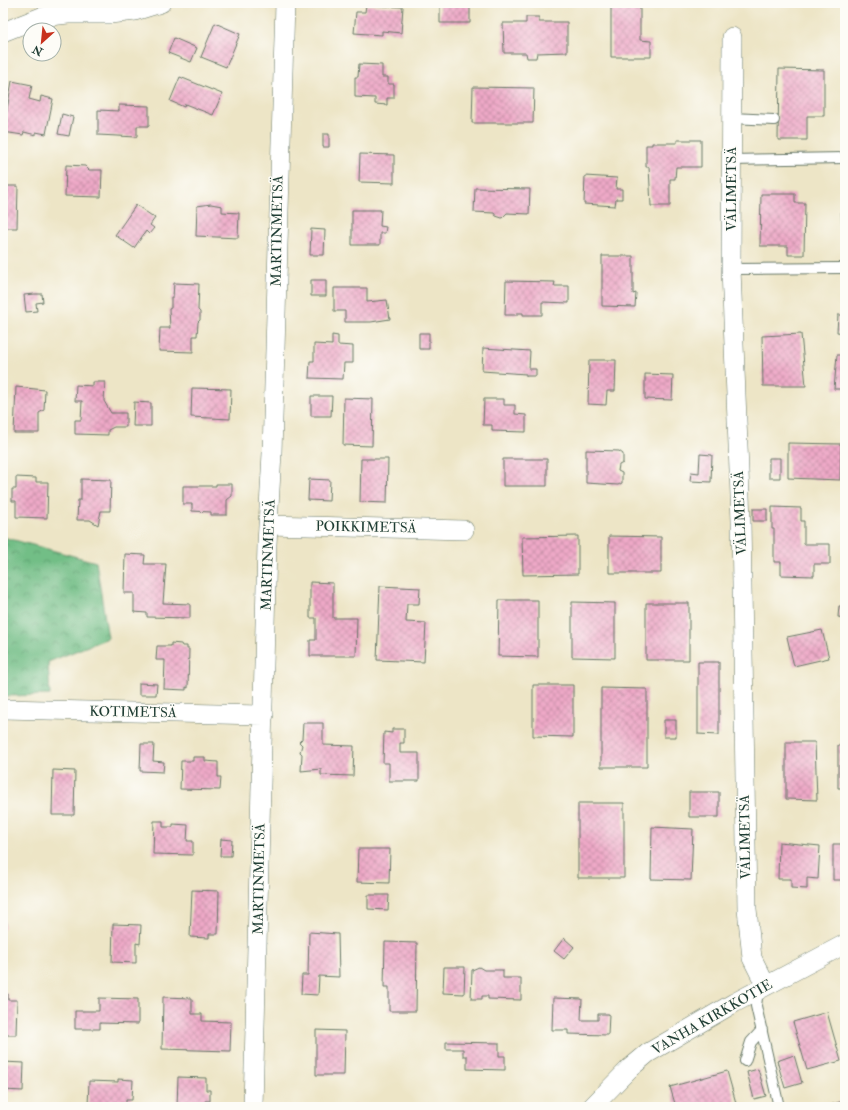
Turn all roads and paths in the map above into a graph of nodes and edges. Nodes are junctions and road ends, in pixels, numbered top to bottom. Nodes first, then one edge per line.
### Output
1 (161, 3) edge
2 (284, 3) edge
3 (3, 32) edge
4 (732, 37) dead end
5 (731, 118) junction
6 (774, 120) dead end
7 (845, 158) edge
8 (730, 160) junction
9 (845, 268) edge
10 (731, 269) junction
11 (268, 525) junction
12 (464, 530) dead end
13 (3, 709) edge
14 (264, 715) junction
15 (845, 944) edge
16 (762, 988) junction
17 (762, 1030) junction
18 (745, 1061) dead end
19 (253, 1107) edge
20 (592, 1107) edge
21 (779, 1107) edge

1 - 3 street
2 - 11 street, MARTINMETSÄ
4 - 5 street, VÄLIMETSÄ
5 - 6 lane
5 - 8 street, VÄLIMETSÄ
7 - 8 lane
8 - 10 street, VÄLIMETSÄ
9 - 10 lane
10 - 16 street, VÄLIMETSÄ
11 - 12 street, POIKKIMETSÄ
11 - 14 street, MARTINMETSÄ
13 - 14 street, KOTIMETSÄ
14 - 19 street, MARTINMETSÄ
15 - 16 street, VANHA KIRKKOTIE
16 - 17 lane
16 - 20 street, VANHA KIRKKOTIE
17 - 18 lane
17 - 21 lane

